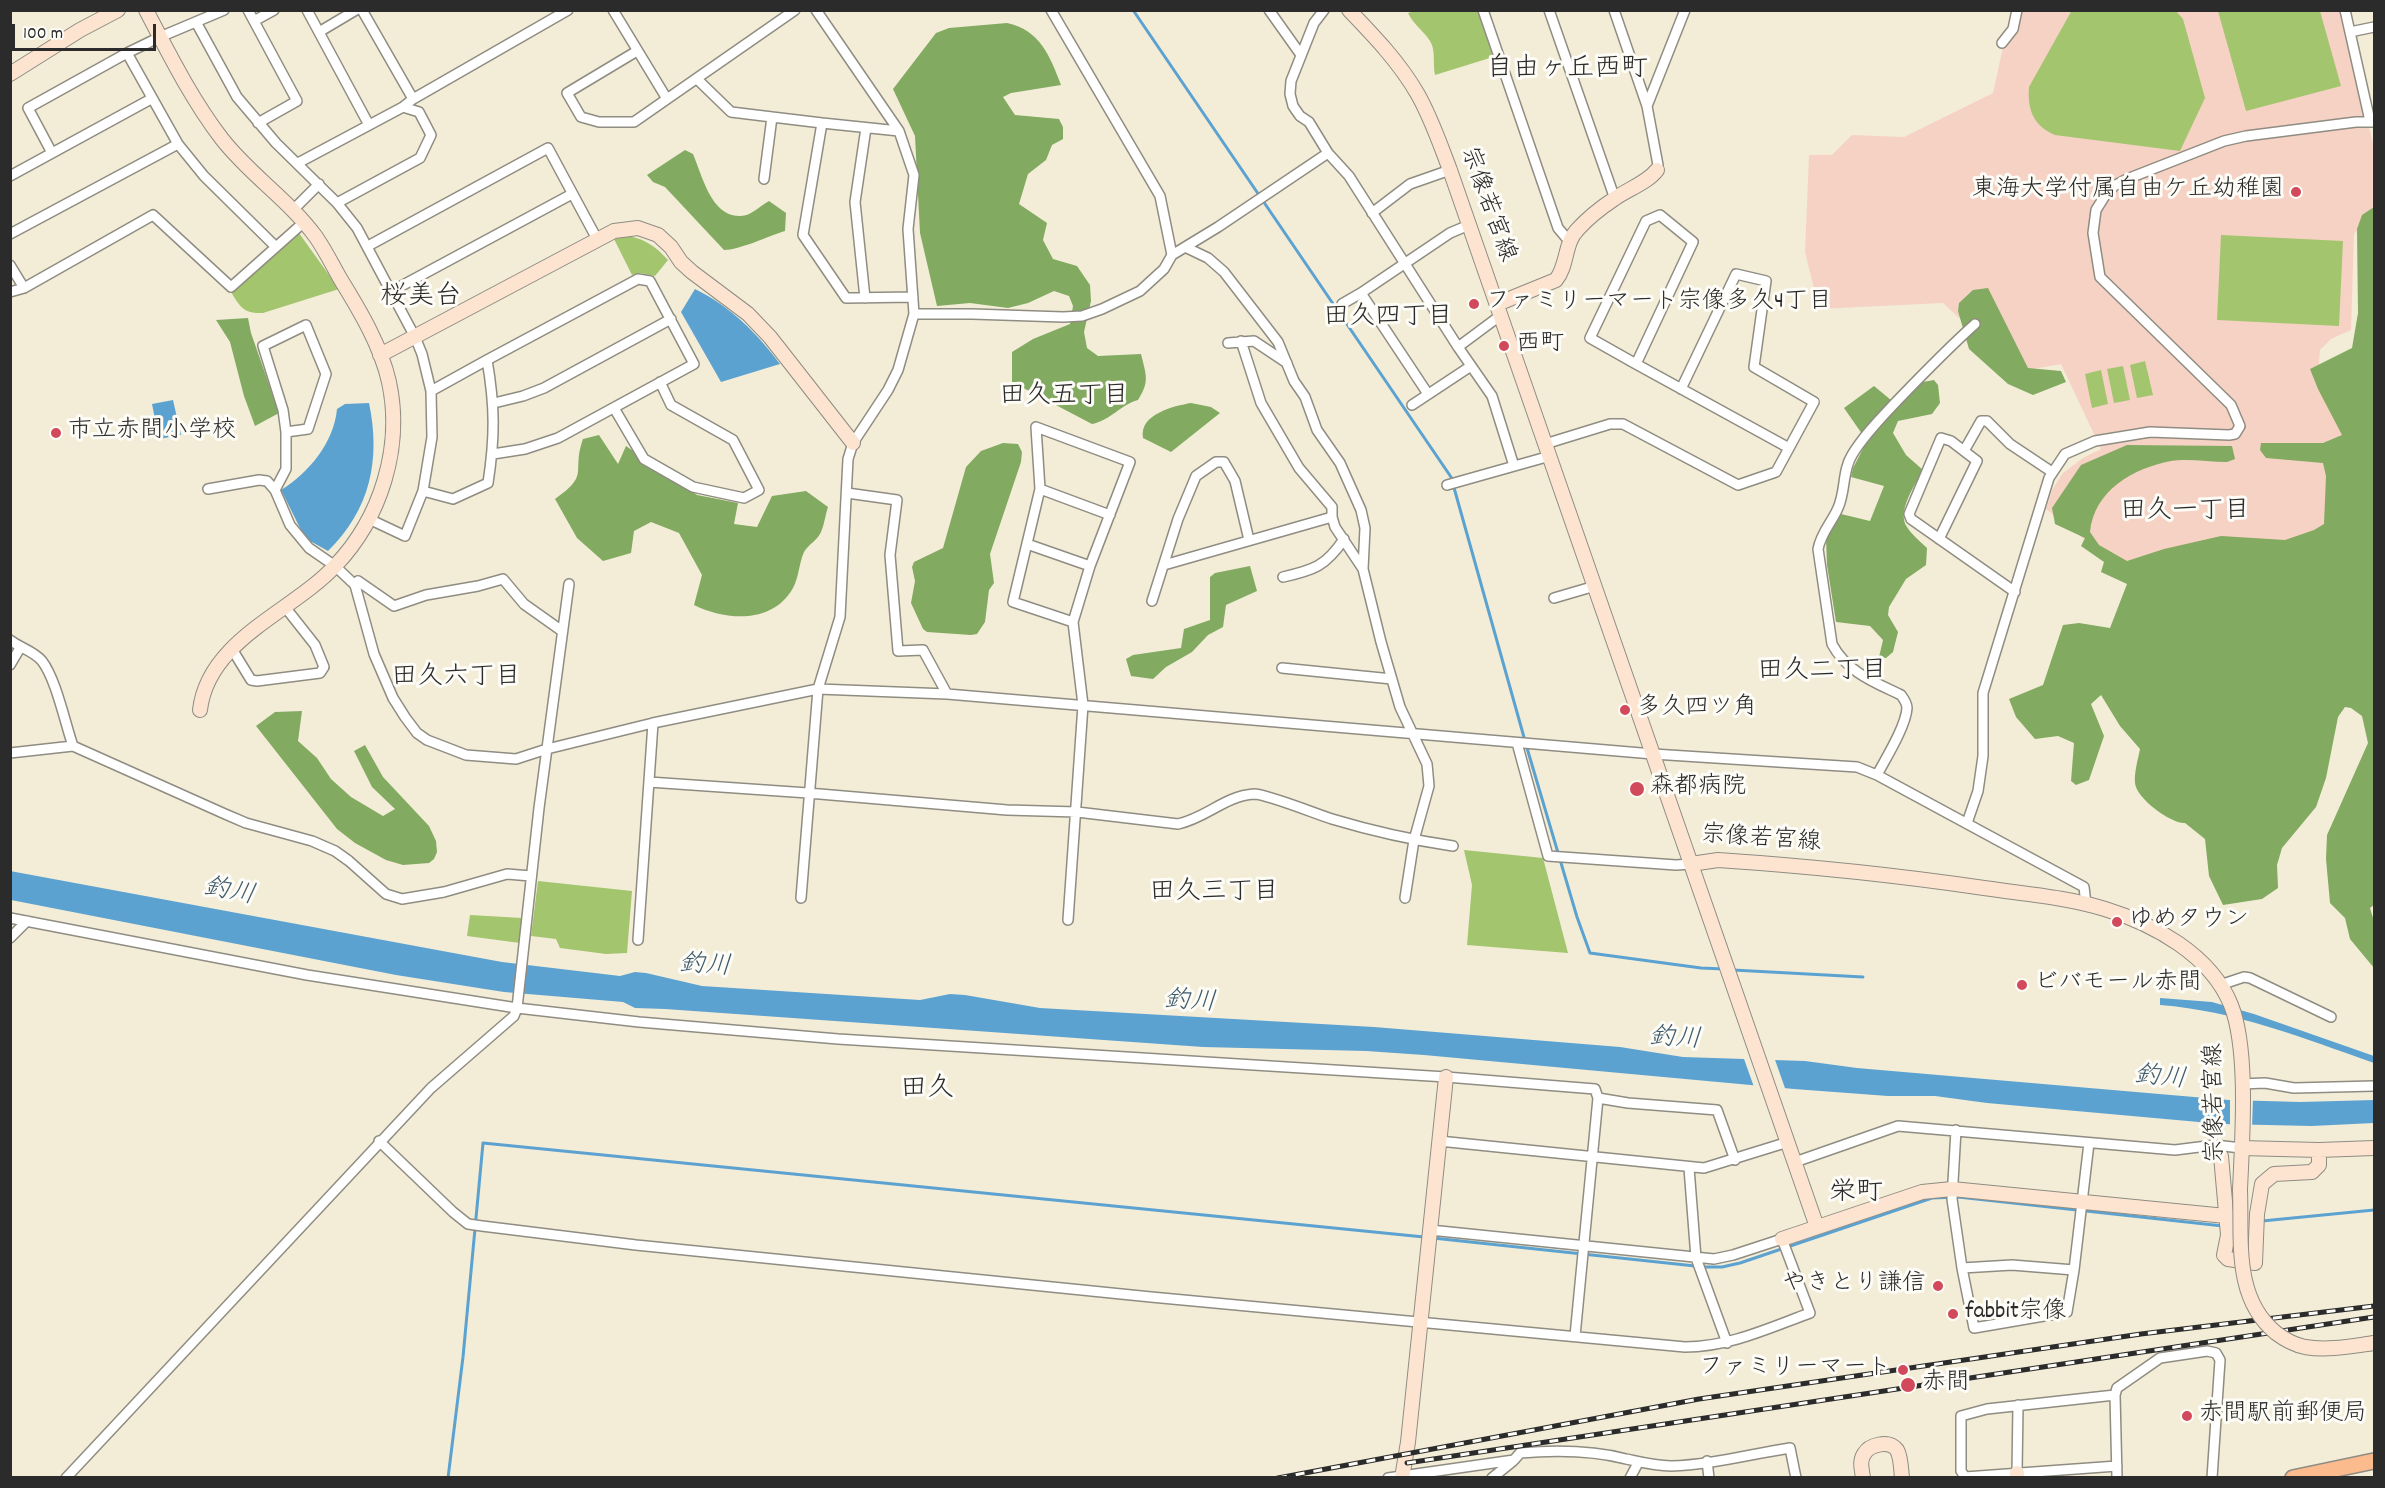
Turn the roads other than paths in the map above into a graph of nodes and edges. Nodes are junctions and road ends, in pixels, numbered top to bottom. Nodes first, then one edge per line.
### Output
1 (118, 10) edge
2 (146, 10) edge
3 (224, 10) edge
4 (248, 10) edge
5 (274, 10) edge
6 (307, 10) edge
7 (356, 10) edge
8 (362, 10) edge
9 (568, 10) edge
10 (613, 10) edge
11 (795, 10) edge
12 (816, 10) edge
13 (1051, 10) edge
14 (1269, 10) edge
15 (1324, 10) edge
16 (1349, 10) edge
17 (1482, 10) edge
18 (1549, 10) edge
19 (1614, 10) edge
20 (1685, 10) edge
21 (2017, 10) edge
22 (2345, 10) edge
23 (254, 21) junction
24 (196, 22) junction
25 (2374, 27) edge
26 (2350, 32) junction
27 (319, 33) junction
28 (160, 37) junction
29 (2001, 43) dead end
30 (638, 51) junction
31 (127, 53) junction
32 (1301, 55) junction
33 (10, 74) edge
34 (697, 78) junction
35 (2374, 86) edge
36 (2363, 88) junction
37 (151, 99) junction
38 (413, 99) junction
39 (667, 99) junction
40 (1647, 106) junction
41 (403, 107) junction
42 (772, 117) junction
43 (2372, 122) edge
44 (258, 123) junction
45 (822, 123) junction
46 (369, 125) junction
47 (866, 128) junction
48 (899, 131) junction
49 (178, 144) junction
50 (52, 153) junction
51 (1328, 153) junction
52 (298, 164) junction
53 (1450, 170) junction
54 (1657, 170) joint
55 (10, 176) edge
56 (764, 179) dead end
57 (319, 184) junction
58 (572, 194) junction
59 (1614, 199) junction
60 (338, 203) junction
61 (292, 211) junction
62 (1372, 213) junction
63 (303, 223) junction
64 (1469, 225) junction
65 (10, 234) edge
66 (597, 239) junction
67 (1569, 241) junction
68 (368, 246) junction
69 (276, 247) junction
70 (1185, 247) junction
71 (1172, 255) junction
72 (1404, 263) junction
73 (10, 265) edge
74 (24, 288) junction
75 (392, 291) junction
76 (10, 292) edge
77 (1361, 293) junction
78 (913, 297) junction
79 (865, 298) junction
80 (1342, 304) dead end
81 (1499, 309) junction
82 (914, 314) junction
83 (670, 319) junction
84 (1975, 324) dead end
85 (416, 336) junction
86 (1241, 341) junction
87 (1228, 343) dead end
88 (1458, 347) junction
89 (380, 355) junction
90 (487, 360) junction
91 (1288, 364) junction
92 (1636, 364) junction
93 (1471, 366) junction
94 (660, 382) junction
95 (1681, 389) junction
96 (431, 391) junction
97 (1428, 394) junction
98 (494, 403) junction
99 (1412, 405) dead end
100 (614, 408) junction
101 (286, 432) junction
102 (853, 443) junction
103 (1789, 448) junction
104 (1548, 450) junction
105 (1964, 451) junction
106 (493, 454) junction
107 (1514, 466) junction
108 (2052, 472) junction
109 (1447, 485) dead end
110 (208, 489) dead end
111 (1040, 489) junction
112 (275, 490) junction
113 (423, 491) junction
114 (847, 493) junction
115 (1110, 515) junction
116 (1332, 516) junction
117 (369, 519) junction
118 (1344, 539) junction
119 (1939, 539) junction
120 (1249, 540) junction
121 (1027, 544) junction
122 (1164, 565) junction
123 (335, 566) junction
124 (1090, 566) junction
125 (1363, 569) junction
126 (1283, 577) dead end
127 (569, 584) dead end
128 (355, 585) junction
129 (1595, 586) junction
130 (2015, 592) junction
131 (1554, 598) dead end
132 (1152, 602) dead end
133 (285, 607) junction
134 (1073, 622) junction
135 (562, 631) junction
136 (14, 645) edge
137 (232, 649) junction
138 (10, 664) edge
139 (1282, 668) dead end
140 (1392, 679) junction
141 (818, 689) junction
142 (948, 694) junction
143 (1083, 705) junction
144 (200, 710) dead end
145 (654, 723) junction
146 (1413, 732) junction
147 (1517, 742) junction
148 (73, 746) junction
149 (547, 749) junction
150 (10, 753) edge
151 (1653, 754) junction
152 (1877, 775) junction
153 (648, 782) junction
154 (808, 792) junction
155 (1077, 812) junction
156 (1967, 823) junction
157 (1414, 840) junction
158 (1453, 846) dead end
159 (1691, 864) junction
160 (531, 876) junction
161 (801, 898) dead end
162 (1405, 898) dead end
163 (2086, 904) junction
164 (10, 918) edge
165 (1068, 920) dead end
166 (27, 921) junction
167 (10, 938) edge
168 (638, 940) dead end
169 (2220, 985) junction
170 (518, 1005) junction
171 (2331, 1017) dead end
172 (1446, 1077) junction
173 (2241, 1085) junction
174 (2374, 1086) edge
175 (1598, 1098) junction
176 (1956, 1130) junction
177 (1439, 1141) junction
178 (379, 1142) junction
179 (1788, 1142) junction
180 (2089, 1143) junction
181 (2241, 1143) junction
182 (2374, 1148) edge
183 (2319, 1150) junction
184 (2222, 1156) dead end
185 (1592, 1158) junction
186 (1735, 1160) junction
187 (1795, 1162) junction
188 (1689, 1168) junction
189 (1952, 1189) junction
190 (2082, 1201) junction
191 (2226, 1216) junction
192 (1817, 1227) junction
193 (1431, 1230) junction
194 (1782, 1239) junction
195 (1583, 1246) junction
196 (1696, 1258) junction
197 (1962, 1268) junction
198 (2074, 1270) junction
199 (1420, 1323) junction
200 (1575, 1336) junction
201 (1727, 1343) junction
202 (2374, 1343) edge
203 (2115, 1395) junction
204 (2018, 1405) junction
205 (1514, 1460) junction
206 (1707, 1461) junction
207 (2374, 1461) edge
208 (1638, 1463) junction
209 (2117, 1466) junction
210 (2017, 1475) edge
211 (1397, 1477) edge
212 (66, 1478) edge
213 (1492, 1478) edge
214 (1630, 1478) edge
215 (1708, 1478) edge
216 (1796, 1478) edge
217 (1863, 1478) edge
218 (1902, 1478) edge
219 (2117, 1478) edge
220 (2212, 1478) edge
221 (2293, 1478) edge

1 - 33 street
2 - 28 street
3 - 24 street
4 - 23 street
5 - 23 street
6 - 27 street
7 - 27 street
8 - 38 street
9 - 38 street
10 - 30 street
11 - 34 street
12 - 48 street
13 - 71 street
14 - 32 street
15 - 32 street
16 - 53 street, 宗像若宮線
17 - 67 street
18 - 59 street
19 - 40 street
20 - 40 street
21 - 29 street
22 - 26 street
23 - 44 street
24 - 28 street
24 - 44 street
25 - 26 street
26 - 36 street
27 - 46 street
28 - 31 street
28 - 61 street
30 - 39 street
30 - 39 street
31 - 37 street
31 - 50 street
32 - 51 street
34 - 39 street
34 - 42 street
35 - 36 street
36 - 43 street
37 - 49 street
37 - 50 street
38 - 41 street
40 - 54 street
41 - 46 street
41 - 60 street
42 - 45 street
42 - 56 street
43 - 108 street
44 - 52 street
45 - 47 street
45 - 79 street
46 - 52 street
47 - 48 street
47 - 79 street
48 - 78 street
49 - 65 street
49 - 69 street
50 - 55 street
51 - 62 street
51 - 70 street
52 - 57 street
53 - 62 street
53 - 64 street, 宗像若宮線
54 - 59 street
57 - 60 street
57 - 61 street
58 - 66 street
58 - 68 street
58 - 75 street
59 - 67 street
60 - 68 street
61 - 63 street
62 - 72 street
63 - 69 street
63 - 89 street
64 - 72 street
64 - 81 street, 宗像若宮線
66 - 85 street
66 - 102 street
67 - 81 street
68 - 75 street
69 - 74 street
70 - 71 street
70 - 91 street
71 - 82 street
72 - 77 street
72 - 88 street
73 - 74 street
74 - 76 street
75 - 85 street
77 - 80 street
77 - 97 street
78 - 79 street
78 - 82 street
81 - 88 street
81 - 104 street, 宗像若宮線
82 - 102 street
83 - 90 street
83 - 94 street
83 - 98 street
84 - 152 street
85 - 89 street
85 - 96 street
86 - 87 street
86 - 91 street
86 - 116 street
88 - 93 street
89 - 117 street
90 - 96 street
90 - 98 street
91 - 125 street
92 - 92 street
92 - 95 street
93 - 97 street
93 - 107 street
94 - 100 street
94 - 100 street
95 - 103 street
95 - 103 street
96 - 113 street
97 - 99 street
98 - 106 street
100 - 106 street
101 - 101 street
101 - 112 street
102 - 114 street
103 - 104 street
104 - 107 street
104 - 129 street, 宗像若宮線
105 - 108 street
105 - 119 street
105 - 119 street
106 - 113 street
107 - 109 street
108 - 130 street
110 - 112 street
111 - 115 street
111 - 115 street
111 - 121 street
112 - 123 street
113 - 117 street
114 - 141 street
114 - 142 street
115 - 124 street
116 - 118 street
116 - 120 street
117 - 123 street
118 - 125 street
118 - 126 street
119 - 130 street
120 - 122 street
120 - 122 street
121 - 124 street
121 - 134 street
122 - 132 street
123 - 128 street
123 - 133 street
124 - 134 street
125 - 140 street
127 - 135 street
128 - 135 street
128 - 149 street
129 - 131 street
129 - 151 street, 宗像若宮線
130 - 156 street
133 - 137 street
133 - 137 street
134 - 143 street
135 - 149 street
136 - 138 street
136 - 148 street
137 - 144 street
139 - 140 street
140 - 146 street
141 - 142 street
141 - 145 street
141 - 154 street
142 - 143 street
143 - 146 street
143 - 155 street
145 - 149 street
145 - 153 street
146 - 147 street
146 - 157 street
147 - 151 street
147 - 159 street
148 - 150 street
148 - 160 street
149 - 160 street
151 - 152 street
151 - 159 street, 宗像若宮線
152 - 156 street
153 - 154 street
153 - 168 street
154 - 155 street
154 - 161 street
155 - 157 street
155 - 165 street
156 - 163 street
157 - 158 street
157 - 162 street
159 - 163 street, 宗像若宮線
159 - 179 street
160 - 170 street
163 - 169 street, 宗像若宮線
164 - 166 street
166 - 167 street
166 - 170 street
169 - 171 street
169 - 173 street, 宗像若宮線
170 - 172 street
170 - 178 street
172 - 175 street
172 - 177 street
173 - 174 street
173 - 181 street, 宗像若宮線
175 - 185 street
175 - 186 street
176 - 180 street
176 - 187 street
176 - 189 street
177 - 185 street
177 - 193 street
178 - 199 street
178 - 212 street
179 - 186 street
179 - 187 street
180 - 181 street
180 - 190 street
181 - 183 street
181 - 202 street, 宗像若宮線, bridge
182 - 183 street
183 - 191 street
184 - 191 street
185 - 188 street
185 - 195 street
186 - 188 street
187 - 192 street
188 - 196 street
189 - 190 street
189 - 192 street
189 - 197 street
190 - 191 street
190 - 198 street
192 - 194 street
193 - 195 street
193 - 199 street
194 - 196 street
194 - 201 street
195 - 196 street
195 - 200 street
196 - 201 street
197 - 198 street
197 - 198 street
199 - 200 street
199 - 211 street
200 - 201 street
203 - 204 street
203 - 209 street
203 - 220 street
204 - 210 street
204 - 210 street
205 - 208 street
205 - 211 street
205 - 213 street
206 - 208 street
206 - 215 street
206 - 216 street
207 - 221 main road
208 - 214 street
209 - 210 street
209 - 219 street
217 - 218 street

